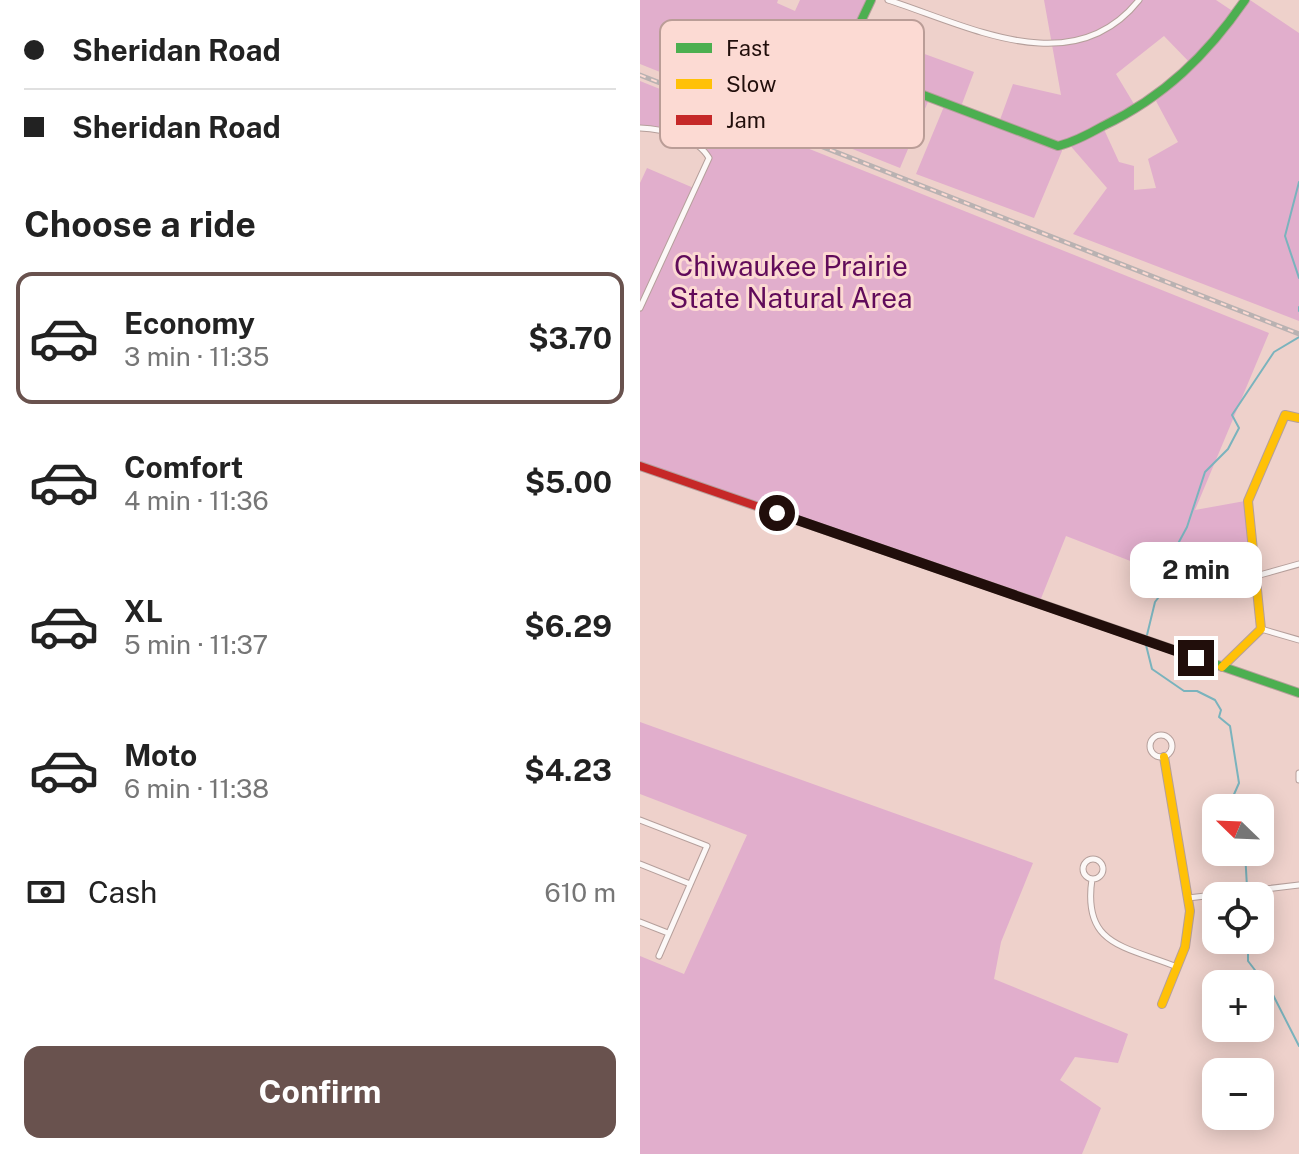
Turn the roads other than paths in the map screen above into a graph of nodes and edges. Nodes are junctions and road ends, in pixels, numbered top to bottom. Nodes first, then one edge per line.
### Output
1 (871, 0) edge
2 (888, 0) edge
3 (1139, 0) edge
4 (1245, 0) edge
5 (862, 20) edge
6 (924, 97) edge
7 (640, 128) edge
8 (660, 130) edge
9 (700, 148) edge
10 (640, 308) edge
11 (1299, 418) edge
12 (640, 466) edge
13 (1299, 564) edge
14 (1255, 576) junction
15 (1261, 629) junction
16 (1299, 640) edge
17 (1222, 667) junction
18 (1299, 693) edge
19 (1164, 757) junction
20 (1299, 773) edge
21 (1299, 780) edge
22 (640, 820) edge
23 (640, 864) edge
24 (1092, 879) junction
25 (690, 884) junction
26 (1299, 885) edge
27 (1188, 898) junction
28 (640, 922) edge
29 (668, 933) junction
30 (659, 956) dead end
31 (1177, 967) junction
32 (1162, 1004) dead end

1 - 5 street
2 - 3 street
4 - 6 street
7 - 8 street
9 - 10 street
11 - 14 street
12 - 17 street
13 - 14 street
14 - 15 street
15 - 16 street
15 - 17 street
17 - 18 street
19 - 19 street
19 - 27 street
20 - 21 street
22 - 25 street
23 - 25 street
24 - 24 street
24 - 31 street
25 - 29 street
26 - 27 street
27 - 31 street
28 - 29 street
29 - 30 street
31 - 32 street

